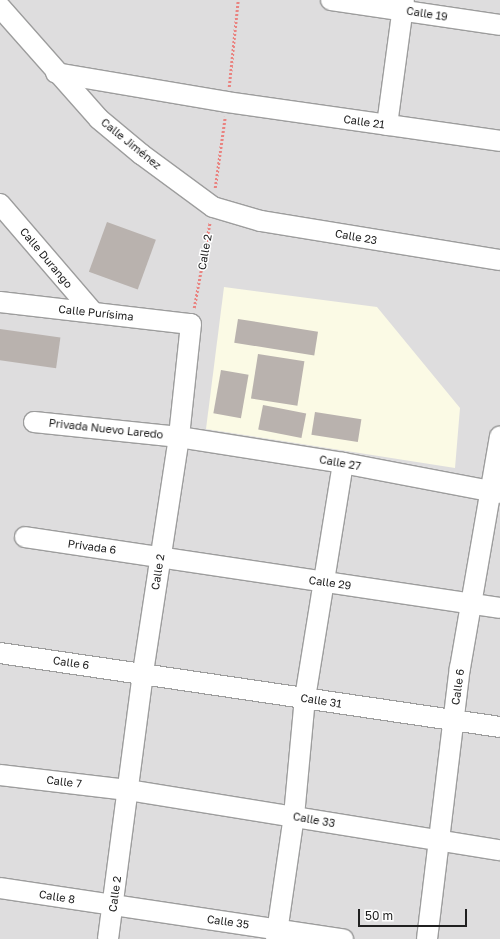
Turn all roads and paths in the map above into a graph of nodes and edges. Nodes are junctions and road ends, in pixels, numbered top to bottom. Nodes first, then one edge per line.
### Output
1 (331, 0) edge
2 (403, 5) edge
3 (0, 8) edge
4 (500, 25) edge
5 (56, 73) junction
6 (387, 125) junction
7 (500, 141) edge
8 (0, 204) edge
9 (213, 207) junction
10 (500, 260) edge
11 (0, 302) edge
12 (93, 312) junction
13 (191, 324) junction
14 (34, 422) dead end
15 (500, 436) edge
16 (179, 437) junction
17 (343, 463) junction
18 (496, 493) edge
19 (25, 537) dead end
20 (160, 557) junction
21 (324, 582) junction
22 (470, 603) junction
23 (500, 608) edge
24 (0, 653) edge
25 (143, 673) junction
26 (305, 698) junction
27 (453, 721) junction
28 (500, 727) edge
29 (0, 775) edge
30 (128, 790) junction
31 (294, 816) junction
32 (439, 841) junction
33 (500, 850) edge
34 (0, 888) edge
35 (113, 906) junction
36 (276, 934) edge
37 (108, 939) edge
38 (343, 939) edge
39 (427, 939) edge

1 - 2 street, Calle 19
2 - 4 street, Calle 19
2 - 6 street
3 - 5 street, Calle Jiménez
5 - 6 street, Calle 21
5 - 9 street, Calle Jiménez
6 - 7 street, Calle 21
8 - 12 street, Calle Durango
9 - 10 street, Calle 23
9 - 13 path, Calle 2
11 - 12 street, Calle Purísima
12 - 13 street, Calle Purísima
13 - 16 street, Calle 2
14 - 16 street, Privada Nuevo Laredo
15 - 18 street, Calle 6
16 - 17 street, Calle 27
16 - 20 street, Calle 2
17 - 18 street, Calle 27
17 - 21 street
18 - 22 street, Calle 6
19 - 20 street, Privada 6
20 - 21 street, Calle 29
20 - 25 street, Calle 2
21 - 22 street, Calle 29
21 - 26 street
22 - 23 street, Calle 29
22 - 27 street, Calle 6
24 - 25 street, Calle 6
25 - 26 street, Calle 31
25 - 30 street, Calle 2
26 - 27 street, Calle 31
26 - 31 street
27 - 28 street, Calle 31
27 - 32 street, Calle 6
29 - 30 street, Calle 7
30 - 31 street, Calle 33
30 - 35 street, Calle 2
31 - 32 street, Calle 33
31 - 36 street
32 - 33 street, Calle 33
32 - 39 street, Calle 6
34 - 35 street, Calle 8
35 - 36 street, Calle 35
35 - 37 street, Calle 2
36 - 38 street, Calle 35

